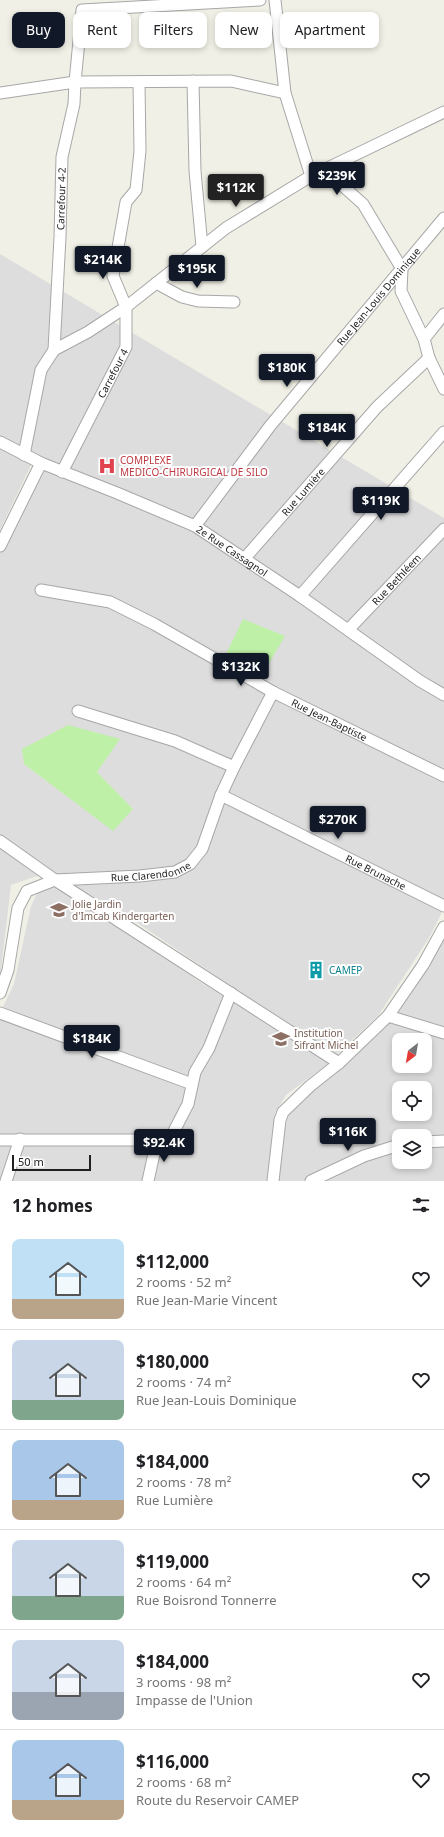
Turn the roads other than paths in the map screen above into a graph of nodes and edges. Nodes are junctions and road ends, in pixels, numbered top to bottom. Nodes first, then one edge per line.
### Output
1 (260, 0) edge
2 (275, 0) edge
3 (193, 81) junction
4 (74, 82) junction
5 (139, 82) junction
6 (0, 93) edge
7 (285, 93) junction
8 (444, 112) edge
9 (310, 176) junction
10 (444, 218) edge
11 (202, 247) junction
12 (402, 269) junction
13 (156, 283) junction
14 (234, 302) dead end
15 (126, 306) junction
16 (444, 314) edge
17 (424, 339) junction
18 (54, 350) junction
19 (429, 358) junction
20 (444, 389) edge
21 (444, 432) edge
22 (0, 442) edge
23 (24, 455) junction
24 (41, 463) junction
25 (62, 472) junction
26 (195, 526) junction
27 (444, 529) edge
28 (0, 546) edge
29 (245, 558) junction
30 (41, 590) dead end
31 (300, 596) junction
32 (348, 630) junction
33 (273, 692) junction
34 (444, 696) edge
35 (78, 711) dead end
36 (234, 766) junction
37 (444, 776) edge
38 (221, 795) junction
39 (0, 841) edge
40 (55, 880) junction
41 (444, 906) edge
42 (444, 927) edge
43 (0, 993) edge
44 (231, 993) junction
45 (0, 1013) edge
46 (388, 1016) junction
47 (444, 1033) edge
48 (339, 1063) junction
49 (192, 1084) junction
50 (20, 1139) junction
51 (0, 1140) edge
52 (157, 1140) junction
53 (444, 1141) edge
54 (432, 1142) edge
55 (392, 1147) edge
56 (6, 1181) edge
57 (148, 1181) edge
58 (273, 1181) edge
59 (311, 1181) edge

1 - 4 street, Carrefour 4-2
2 - 7 street
3 - 5 street
3 - 7 street
3 - 11 street
4 - 5 street
4 - 6 street
4 - 18 street, Carrefour 4-2
5 - 15 street, Carrefour 4
7 - 9 street
8 - 9 street
9 - 11 street
9 - 12 street
10 - 12 street, Rue Jean-Louis Dominique
11 - 13 street
12 - 17 street
12 - 26 street, Rue Jean-Louis Dominique
13 - 14 street
13 - 15 street
15 - 18 street
15 - 25 street, Carrefour 4
16 - 17 street
17 - 19 street
18 - 23 street
19 - 20 street
19 - 29 street, Rue Lumière
21 - 31 street
22 - 23 street, 2e Rue Cassagnol
23 - 24 street, 2e Rue Cassagnol
24 - 25 street, 2e Rue Cassagnol
24 - 28 street
25 - 26 street, 2e Rue Cassagnol
26 - 29 street, 2e Rue Cassagnol
27 - 32 street, Rue Bethléem
29 - 31 street, 2e Rue Cassagnol
30 - 33 street, Rue Jean-Baptiste
31 - 32 street, 2e Rue Cassagnol
32 - 34 street, 2e Rue Cassagnol
33 - 36 street, Rue Clarendonne
33 - 37 street, Rue Jean-Baptiste
35 - 36 street
36 - 38 street, Rue Clarendonne
38 - 40 street, Rue Clarendonne
38 - 41 street, Rue Brunache
39 - 40 street
40 - 43 street, Rue Clarendonne
40 - 44 street
42 - 46 street
44 - 48 street
44 - 49 street
45 - 49 street
46 - 47 street
46 - 48 street
48 - 58 street
49 - 52 street
50 - 51 street
50 - 52 street
50 - 56 street
52 - 57 street
53 - 54 street
55 - 59 street

